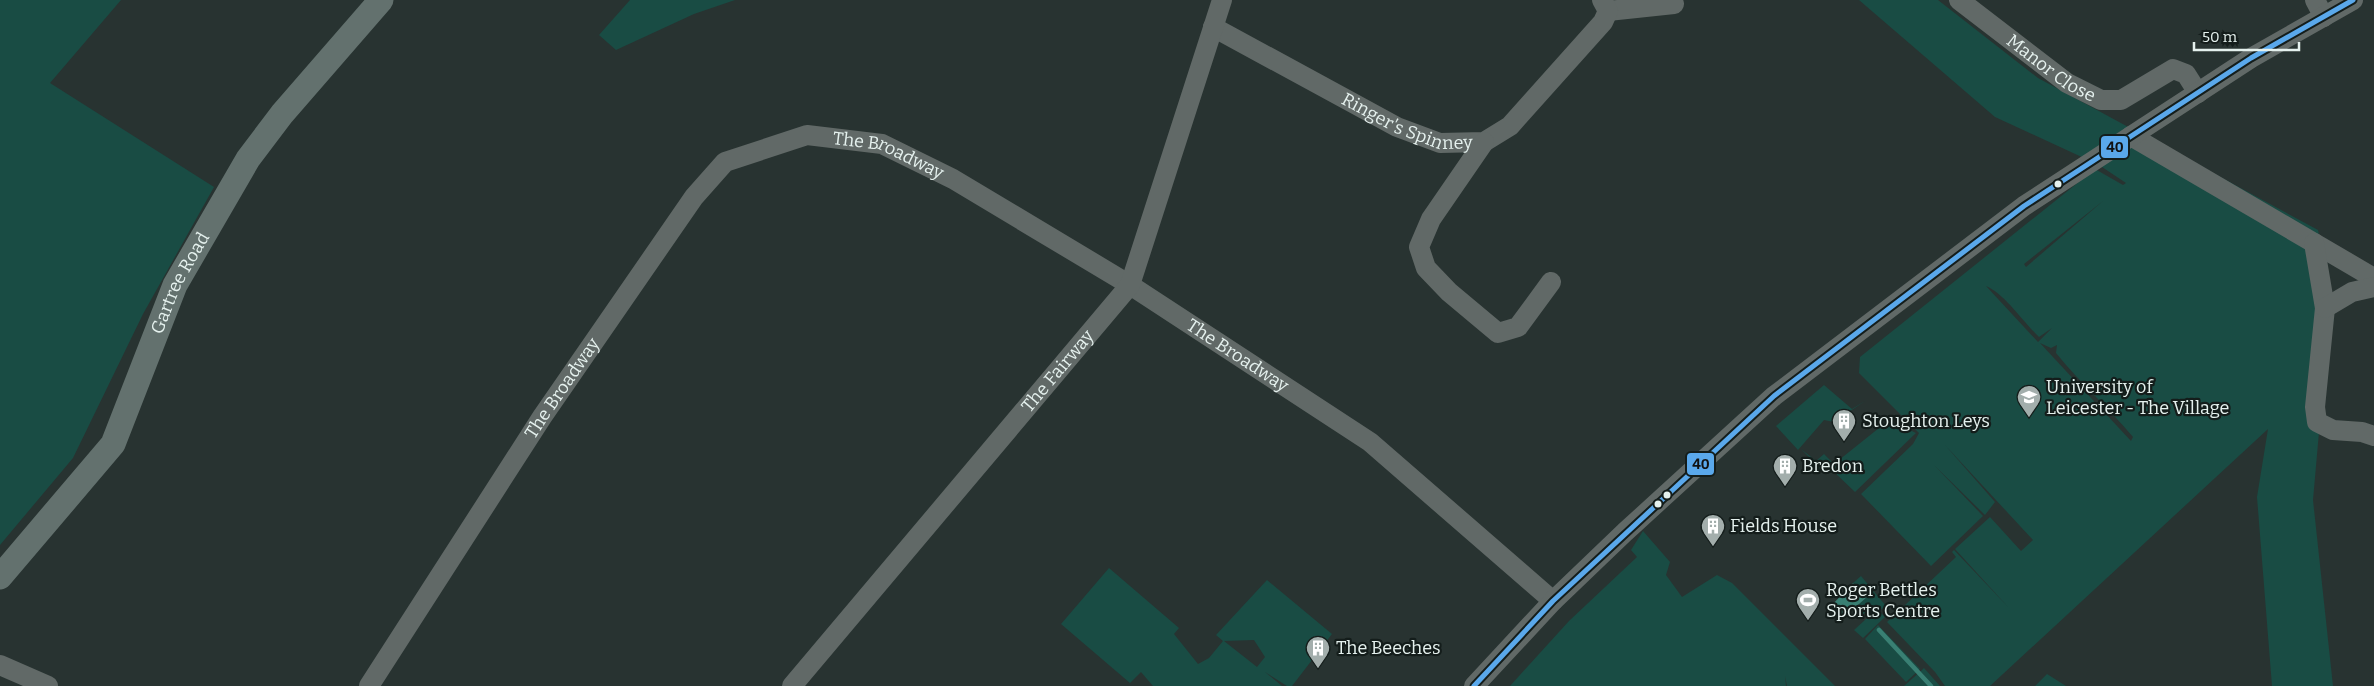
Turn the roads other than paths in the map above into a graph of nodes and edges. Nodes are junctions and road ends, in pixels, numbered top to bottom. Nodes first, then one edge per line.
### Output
1 (381, 0) edge
2 (1222, 0) edge
3 (1958, 0) edge
4 (2353, 0) edge
5 (1674, 4) dead end
6 (1605, 5) edge
7 (2319, 8) edge
8 (1213, 28) junction
9 (2198, 93) junction
10 (2131, 136) junction
11 (1484, 142) junction
12 (2314, 243) junction
13 (2374, 278) edge
14 (1551, 282) dead end
15 (1130, 284) junction
16 (2374, 287) edge
17 (2325, 308) junction
18 (2374, 436) edge
19 (0, 577) edge
20 (1553, 601) junction
21 (0, 665) edge
22 (48, 686) edge
23 (368, 686) edge
24 (792, 686) edge
25 (1474, 686) edge

1 - 19 main road, Gartree Road
2 - 8 street, The Fairway
3 - 9 street, Manor Close
4 - 7 street
5 - 6 street
6 - 11 street, Ringer's Spinney
7 - 9 street
8 - 11 street, Ringer's Spinney
8 - 15 street, The Fairway
9 - 10 street
10 - 12 street
10 - 20 street
11 - 14 street
12 - 13 street
12 - 17 street
15 - 20 street, The Broadway
15 - 23 street, The Broadway
15 - 24 street, The Fairway
16 - 17 street
17 - 18 street
20 - 25 street
21 - 22 street

